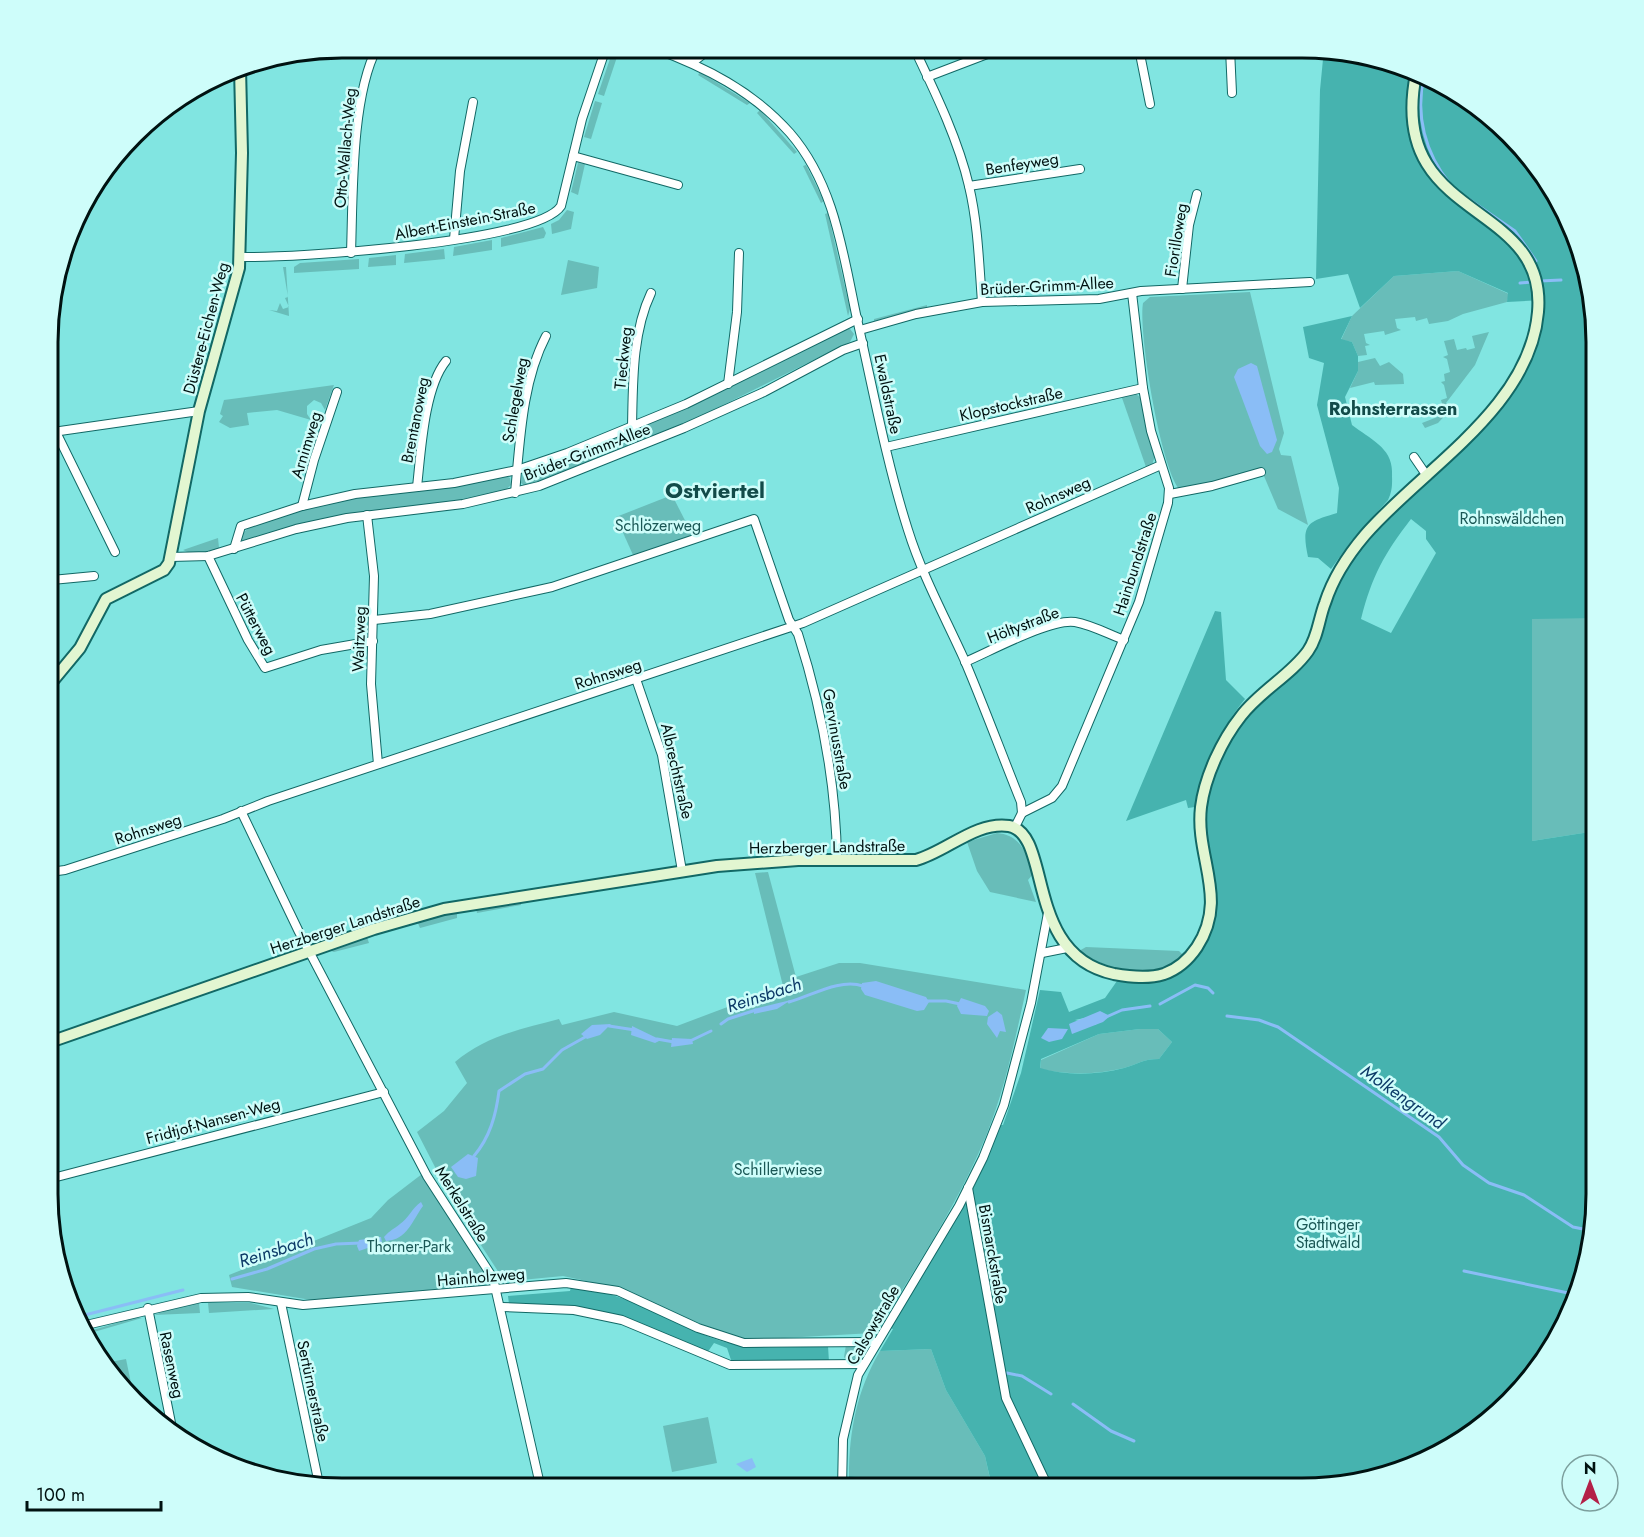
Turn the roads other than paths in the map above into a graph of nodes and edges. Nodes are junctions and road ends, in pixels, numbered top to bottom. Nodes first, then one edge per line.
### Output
1 (371, 58) edge
2 (603, 58) edge
3 (682, 58) edge
4 (698, 58) edge
5 (918, 58) edge
6 (977, 58) edge
7 (1141, 58) edge
8 (1230, 58) edge
9 (693, 62) junction
10 (927, 77) junction
11 (240, 78) edge
12 (1415, 82) edge
13 (1232, 93) dead end
14 (473, 102) dead end
15 (1150, 104) dead end
16 (573, 156) junction
17 (1080, 169) dead end
18 (678, 185) dead end
19 (969, 186) junction
20 (1197, 194) dead end
21 (454, 238) junction
22 (351, 253) junction
23 (739, 253) dead end
24 (240, 257) junction
25 (1310, 282) dead end
26 (1182, 289) junction
27 (651, 293) dead end
28 (1132, 293) junction
29 (982, 302) junction
30 (858, 319) junction
31 (860, 330) junction
32 (546, 336) dead end
33 (863, 343) junction
34 (446, 361) dead end
35 (728, 384) junction
36 (1143, 388) junction
37 (337, 393) dead end
38 (199, 411) junction
39 (632, 427) junction
40 (58, 429) edge
41 (58, 438) edge
42 (886, 447) junction
43 (1414, 457) dead end
44 (1161, 465) junction
45 (517, 470) junction
46 (1261, 472) dead end
47 (1427, 476) junction
48 (417, 487) junction
49 (515, 493) junction
50 (1170, 494) junction
51 (302, 506) junction
52 (367, 514) junction
53 (234, 549) junction
54 (115, 552) dead end
55 (208, 556) junction
56 (171, 557) junction
57 (924, 570) junction
58 (94, 576) dead end
59 (58, 579) edge
60 (374, 620) junction
61 (794, 627) junction
62 (1124, 640) junction
63 (373, 641) junction
64 (965, 662) junction
65 (58, 675) edge
66 (636, 679) junction
67 (378, 764) junction
68 (241, 811) junction
69 (1022, 813) junction
70 (1015, 827) junction
71 (837, 860) junction
72 (58, 871) edge
73 (682, 871) junction
74 (1048, 913) junction
75 (1067, 948) junction
76 (309, 951) junction
77 (1042, 953) junction
78 (58, 1039) edge
79 (384, 1092) junction
80 (58, 1177) edge
81 (968, 1188) junction
82 (498, 1290) junction
83 (281, 1303) junction
84 (502, 1307) junction
85 (148, 1308) junction
86 (90, 1324) edge
87 (876, 1342) junction
88 (863, 1364) junction
89 (170, 1420) edge
90 (318, 1477) edge
91 (539, 1478) edge
92 (842, 1478) edge
93 (1043, 1478) edge

1 - 22 street, Otto-Wallach-Weg
2 - 16 street, Albert-Einstein-Straße
3 - 9 street, Ewaldstraße
4 - 9 street
5 - 10 street
6 - 10 street
7 - 15 street
8 - 13 street
9 - 30 street, Ewaldstraße
10 - 19 street
11 - 24 street, Düstere-Eichen-Weg
12 - 47 street
14 - 21 street
16 - 18 street
16 - 21 street, Albert-Einstein-Straße
17 - 19 street, Benfeyweg
19 - 29 street
20 - 26 street, Fiorilloweg
21 - 22 street, Albert-Einstein-Straße
22 - 24 street, Albert-Einstein-Straße
23 - 35 street
24 - 38 street, Düstere-Eichen-Weg
25 - 26 street, Brüder-Grimm-Allee
26 - 28 street, Brüder-Grimm-Allee
27 - 39 street, Tieckweg
28 - 29 street, Brüder-Grimm-Allee
28 - 36 street, Hainbundstraße
29 - 31 street, Brüder-Grimm-Allee
30 - 31 street, Ewaldstraße
30 - 35 street, Brüder-Grimm-Allee
31 - 33 street, Ewaldstraße
32 - 45 street, Schlegelweg
33 - 42 street, Ewaldstraße
33 - 49 street, Brüder-Grimm-Allee
34 - 48 street, Brentanoweg
35 - 39 street, Brüder-Grimm-Allee
36 - 42 street, Klopstockstraße
36 - 44 street, Hainbundstraße
37 - 51 street, Arnimweg
38 - 40 street
38 - 56 street, Düstere-Eichen-Weg
39 - 45 street, Brüder-Grimm-Allee
41 - 54 street
42 - 57 street, Ewaldstraße
43 - 47 street
44 - 50 street, Hainbundstraße
44 - 57 street, Rohnsweg
45 - 48 street, Brüder-Grimm-Allee
45 - 49 street, Brüder-Grimm-Allee
46 - 50 street
47 - 75 street
48 - 51 street, Brüder-Grimm-Allee
49 - 52 street, Brüder-Grimm-Allee
50 - 62 street, Hainbundstraße
51 - 53 street, Brüder-Grimm-Allee
52 - 53 street, Brüder-Grimm-Allee
52 - 60 street, Waitzweg
53 - 55 street, Brüder-Grimm-Allee
55 - 56 street, Brüder-Grimm-Allee
55 - 63 street, Pütterweg
56 - 65 street
57 - 61 street, Rohnsweg
57 - 64 street, Ewaldstraße
58 - 59 street
60 - 61 street
60 - 63 street, Waitzweg
61 - 66 street, Rohnsweg
61 - 71 street, Gervinusstraße
62 - 64 street, Höltystraße
62 - 69 street, Hainbundstraße
63 - 67 street, Waitzweg
64 - 69 street, Ewaldstraße
66 - 67 street, Rohnsweg
66 - 73 street, Albrechtstraße
67 - 68 street, Rohnsweg
68 - 72 street, Rohnsweg
68 - 76 street, Merkelstraße
69 - 70 street
70 - 71 street, Herzberger Landstraße
70 - 74 street
71 - 73 street, Herzberger Landstraße
73 - 76 street, Herzberger Landstraße
74 - 75 street
74 - 77 street, Bismarckstraße
75 - 77 street
76 - 78 street, Herzberger Landstraße
76 - 79 street, Merkelstraße
77 - 81 street, Bismarckstraße
79 - 80 street, Fridtjof-Nansen-Weg
79 - 82 street, Merkelstraße
81 - 87 street, Calsowstraße
81 - 93 street, Bismarckstraße
82 - 83 street, Hainholzweg
82 - 84 street, Merkelstraße
82 - 87 street, Hainholzweg
83 - 85 street, Hainholzweg
83 - 90 street, Sertürnerstraße
84 - 88 street, Hainholzweg
84 - 91 street, Merkelstraße
85 - 86 street, Hainholzweg
85 - 89 street, Rasenweg
87 - 88 street, Calsowstraße
88 - 92 street, Calsowstraße

